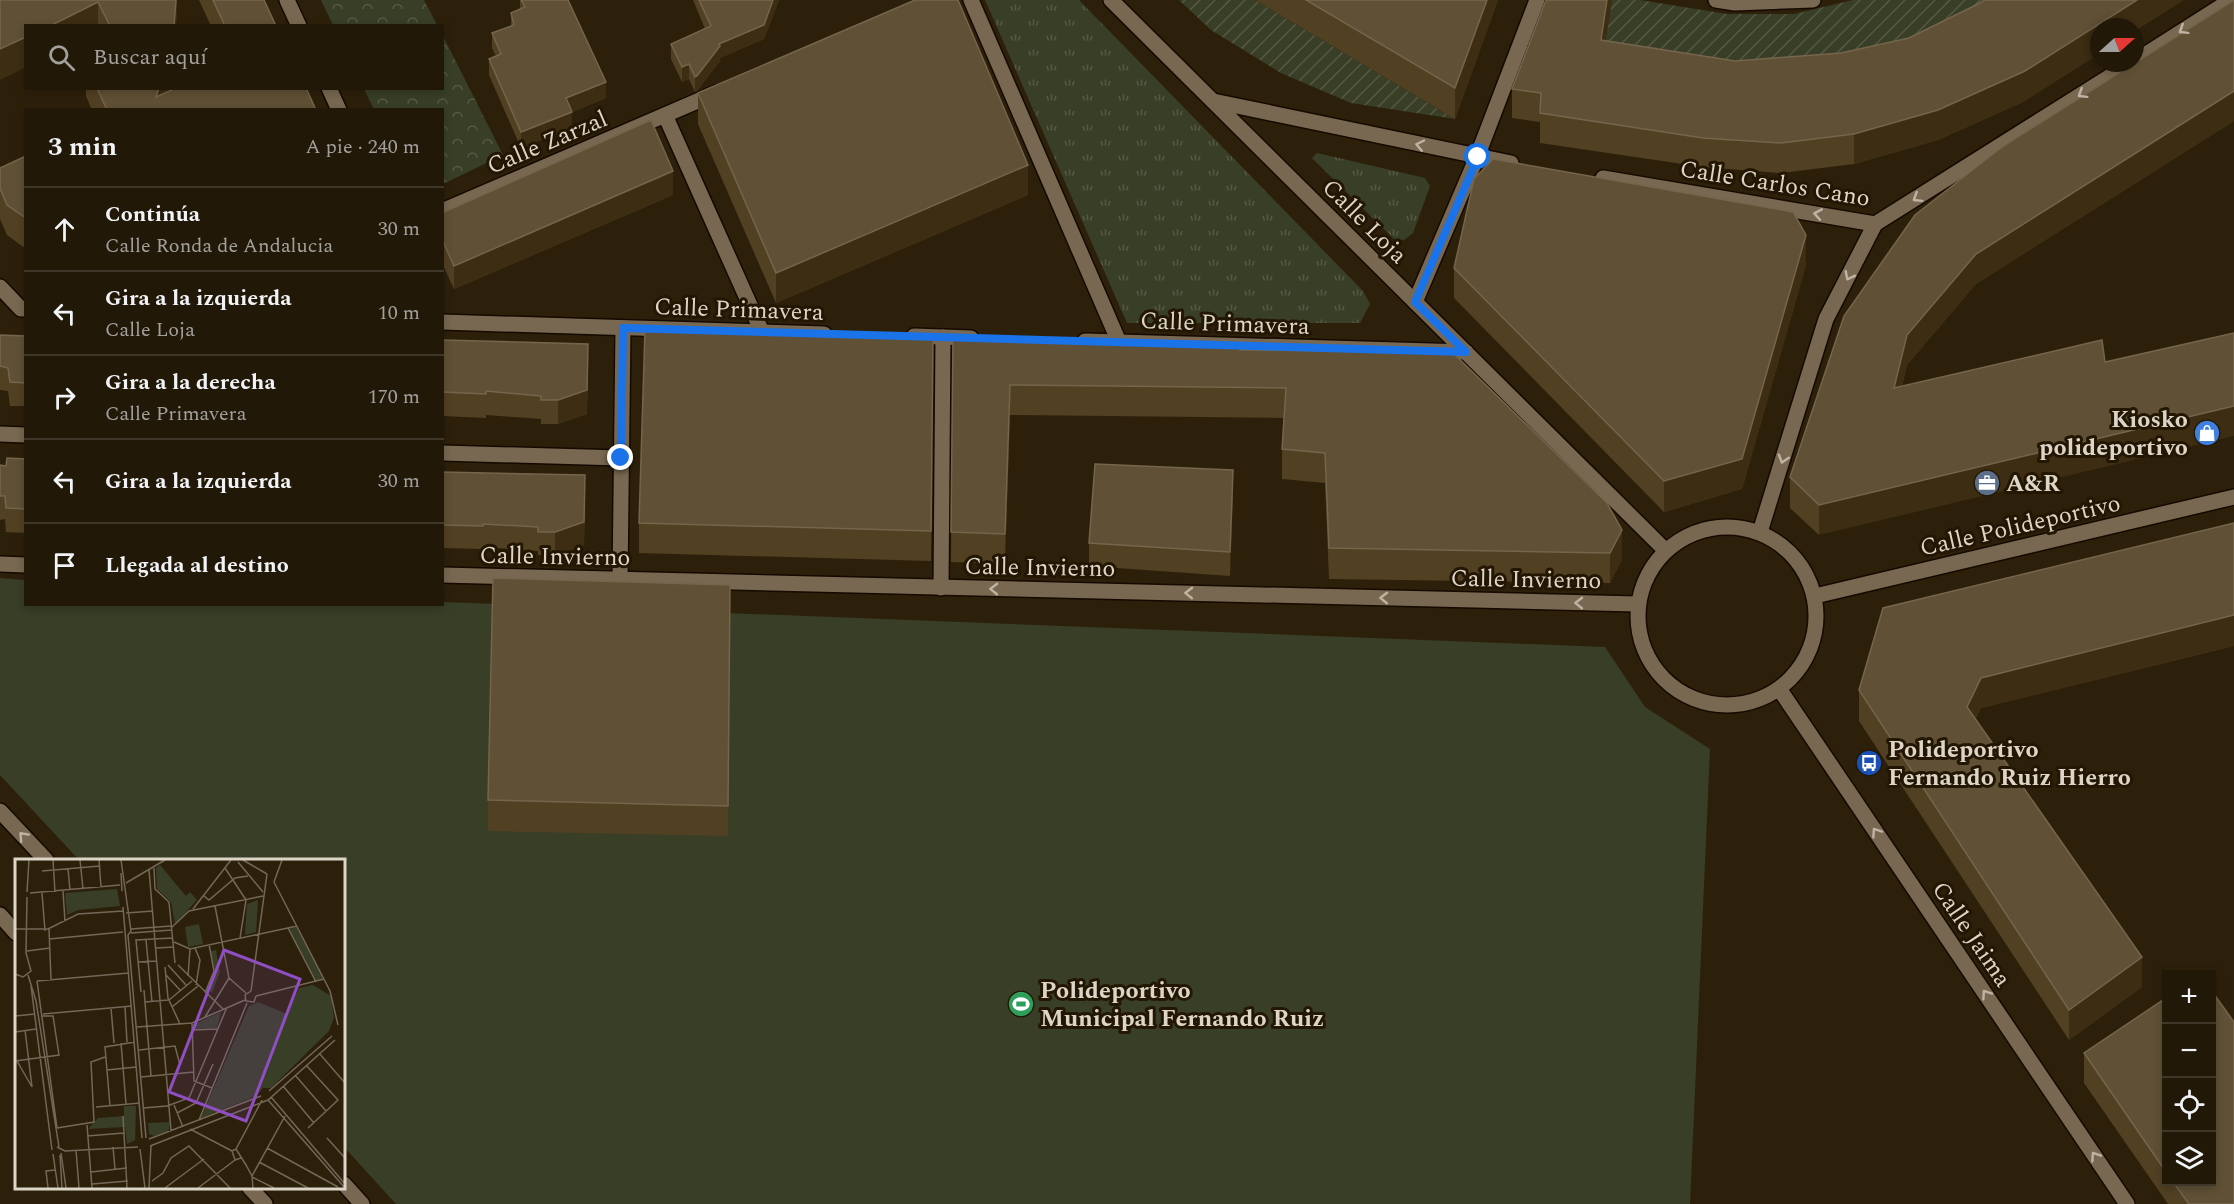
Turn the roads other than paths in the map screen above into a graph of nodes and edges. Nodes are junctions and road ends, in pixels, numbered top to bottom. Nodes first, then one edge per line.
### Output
1 (287, 0) edge
2 (971, 0) edge
3 (1111, 0) edge
4 (1537, 0) edge
5 (1716, 0) edge
6 (1813, 0) edge
7 (2231, 0) edge
8 (298, 24) edge
9 (2144, 55) edge
10 (2117, 72) edge
11 (730, 87) edge
12 (330, 90) edge
13 (1212, 101) junction
14 (338, 108) edge
15 (665, 115) junction
16 (1478, 157) junction
17 (1524, 165) edge
18 (1583, 175) edge
19 (444, 210) edge
20 (1875, 224) junction
21 (0, 287) edge
22 (1415, 302) junction
23 (24, 309) edge
24 (444, 322) edge
25 (623, 328) junction
26 (762, 332) junction
27 (841, 334) edge
28 (897, 336) edge
29 (942, 337) junction
30 (990, 338) edge
31 (1072, 341) edge
32 (1119, 342) junction
33 (1466, 352) junction
34 (0, 434) edge
35 (24, 435) edge
36 (444, 453) edge
37 (621, 458) junction
38 (2234, 497) edge
39 (1760, 532) junction
40 (1665, 550) junction
41 (0, 564) edge
42 (24, 565) edge
43 (444, 575) edge
44 (620, 580) junction
45 (941, 588) junction
46 (1815, 596) junction
47 (1637, 604) junction
48 (1780, 690) junction
49 (0, 811) edge
50 (44, 859) edge
51 (0, 915) edge
52 (15, 932) edge
53 (345, 1185) edge
54 (251, 1189) edge
55 (265, 1204) edge
56 (362, 1204) edge
57 (2127, 1204) edge

1 - 8 street
2 - 32 street
3 - 13 street, Calle Loja
4 - 16 street
5 - 6 street
7 -> 9 street, Calle Carlos Cano
10 -> 20 street, Calle Carlos Cano
11 - 15 street, Calle Zarzal
12 - 14 street
16 -> 13 street
13 - 22 street, Calle Loja
15 - 19 street, Calle Zarzal
15 - 26 street
16 - 17 street
16 - 22 street
20 -> 18 street, Calle Carlos Cano
20 -> 39 street
21 - 23 street
22 - 33 street, Calle Loja
24 - 25 street, Calle Primavera
25 - 26 street, Calle Primavera
25 - 37 street
26 - 27 street, Calle Primavera
28 - 29 street
29 - 30 street
29 - 45 street
31 - 32 street, Calle Primavera
32 - 33 street, Calle Primavera
33 - 40 street, Calle Loja
34 - 35 street
36 - 37 street
37 - 44 street
38 - 46 street, Calle Polideportivo
39 - 40 street
39 - 46 street
40 - 47 street
41 - 42 street
43 - 44 street, Calle Invierno
44 - 45 street, Calle Invierno
47 -> 45 street, Calle Invierno
46 - 48 street
47 - 48 street
57 -> 48 street, Calle Jaima
50 -> 49 street
51 - 52 street
53 - 56 street
54 - 55 street

